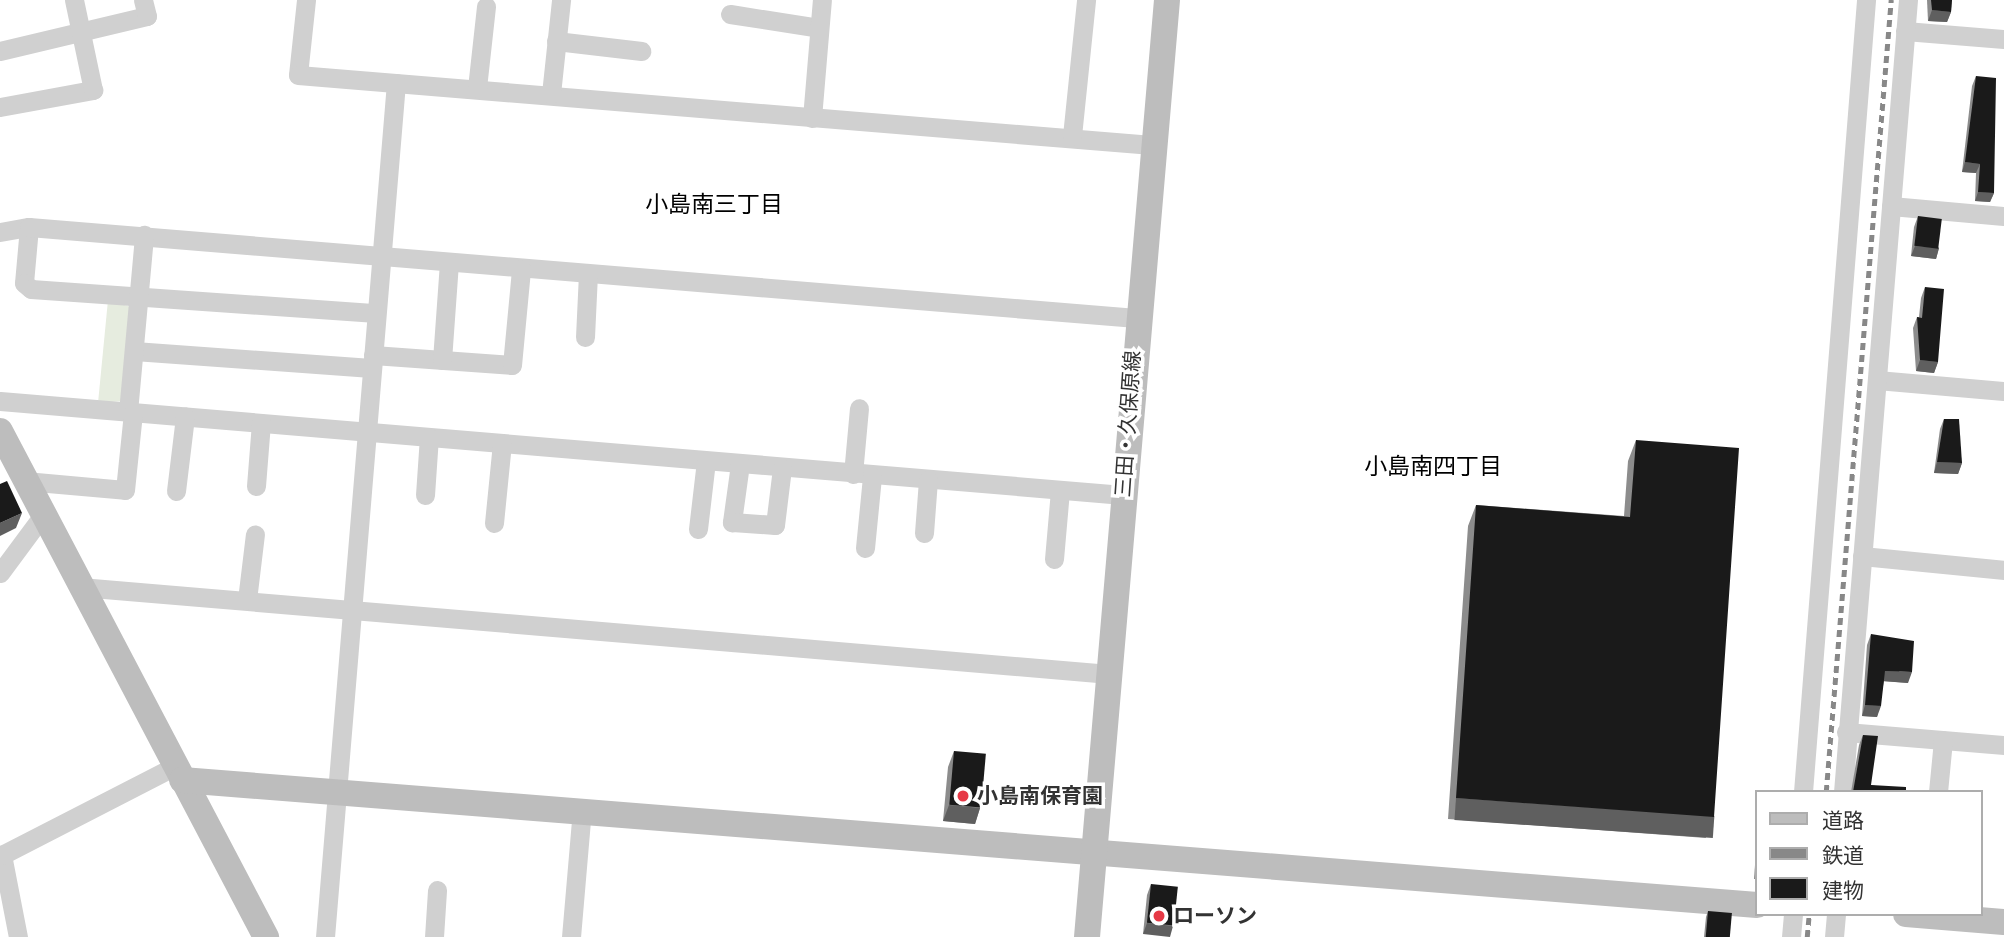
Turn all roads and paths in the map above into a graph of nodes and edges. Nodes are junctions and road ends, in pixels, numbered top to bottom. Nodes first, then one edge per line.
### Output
1 (74, 0) edge
2 (143, 0) edge
3 (306, 0) edge
4 (561, 0) edge
5 (822, 0) edge
6 (1086, 0) edge
7 (1167, 0) edge
8 (1866, 0) edge
9 (1908, 0) edge
10 (486, 6) dead end
11 (730, 14) dead end
12 (819, 28) junction
13 (81, 31) junction
14 (1905, 31) junction
15 (2004, 39) edge
16 (556, 41) junction
17 (0, 51) edge
18 (641, 51) dead end
19 (396, 83) junction
20 (477, 88) junction
21 (551, 94) junction
22 (0, 107) edge
23 (812, 118) junction
24 (1072, 136) junction
25 (1152, 145) junction
26 (1891, 206) junction
27 (2004, 216) edge
28 (29, 227) junction
29 (0, 232) edge
30 (144, 236) junction
31 (382, 257) junction
32 (449, 263) junction
33 (520, 269) junction
34 (588, 274) junction
35 (138, 294) junction
36 (376, 313) junction
37 (1136, 318) junction
38 (584, 337) dead end
39 (134, 351) junction
40 (442, 360) junction
41 (372, 362) junction
42 (1877, 380) junction
43 (2004, 391) edge
44 (0, 401) edge
45 (859, 408) dead end
46 (131, 412) junction
47 (185, 417) junction
48 (261, 423) junction
49 (0, 431) edge
50 (365, 432) junction
51 (429, 437) junction
52 (502, 443) junction
53 (706, 461) junction
54 (740, 464) junction
55 (782, 468) junction
56 (862, 475) junction
57 (928, 480) junction
58 (26, 481) junction
59 (256, 486) dead end
60 (1060, 490) junction
61 (176, 491) dead end
62 (425, 495) dead end
63 (1123, 495) junction
64 (43, 515) junction
65 (494, 523) dead end
66 (698, 529) dead end
67 (924, 533) dead end
68 (255, 534) dead end
69 (865, 548) dead end
70 (1863, 556) junction
71 (1054, 559) dead end
72 (2004, 570) edge
73 (0, 573) edge
74 (80, 587) junction
75 (247, 600) junction
76 (352, 608) junction
77 (1109, 674) junction
78 (1846, 732) junction
79 (1943, 740) junction
80 (2004, 745) edge
81 (178, 773) junction
82 (334, 790) junction
83 (1803, 790) edge
84 (1843, 790) edge
85 (1938, 790) edge
86 (582, 808) junction
87 (1094, 849) junction
88 (437, 890) dead end
89 (1756, 905) edge
90 (1793, 916) edge
91 (1836, 916) edge
92 (1933, 916) edge
93 (2004, 922) edge
94 (18, 937) edge
95 (266, 937) edge
96 (326, 937) edge
97 (434, 937) edge
98 (571, 937) edge
99 (1087, 937) edge
100 (1791, 937) edge
101 (1834, 937) edge

1 - 13 street
2 - 13 street
3 - 19 street
4 - 16 street
5 - 12 street
6 - 24 street
7 - 25 street, 三田・久保原線
8 - 83 street
9 - 14 street
10 - 20 street
11 - 12 street
12 - 23 street
13 - 17 street
13 - 22 street
14 - 15 street
14 - 26 street
16 - 18 street
16 - 21 street
19 - 20 street
19 - 31 street
20 - 21 street
21 - 23 street
23 - 24 street
24 - 25 street
25 - 37 street, 三田・久保原線
26 - 27 street
26 - 42 street
28 - 29 street
28 - 30 street
28 - 35 street
30 - 31 street
30 - 35 street
31 - 32 street
31 - 36 street
32 - 33 street
32 - 40 street
33 - 34 street
33 - 40 street
34 - 37 street
34 - 38 street
35 - 36 street
35 - 39 street
36 - 41 street
37 - 63 street, 三田・久保原線
39 - 41 street
39 - 46 street
40 - 41 street
41 - 50 street
42 - 43 street
42 - 70 street
44 - 46 street
45 - 56 street
46 - 47 street
46 - 58 street
47 - 48 street
47 - 61 street
48 - 50 street
48 - 59 street
49 - 58 street
50 - 51 street
50 - 76 street
51 - 52 street
51 - 62 street
52 - 53 street
52 - 65 street
53 - 54 street
53 - 66 street
54 - 55 street
54 - 55 street
55 - 56 street
56 - 57 street
56 - 69 street
57 - 60 street
57 - 67 street
58 - 64 street
60 - 63 street
60 - 71 street
63 - 77 street, 三田・久保原線
64 - 73 street
64 - 74 street
68 - 75 street
70 - 72 street
70 - 78 street
74 - 75 street
74 - 81 street
75 - 76 street
76 - 77 street
76 - 82 street
77 - 87 street, 三田・久保原線
78 - 79 street
78 - 84 street
79 - 80 street
79 - 85 street
81 - 82 street
81 - 94 street
81 - 95 street
82 - 86 street
82 - 96 street
86 - 87 street
86 - 98 street
87 - 89 street
87 - 99 street, 三田・久保原線
88 - 97 street
90 - 100 street
91 - 101 street
92 - 93 street

